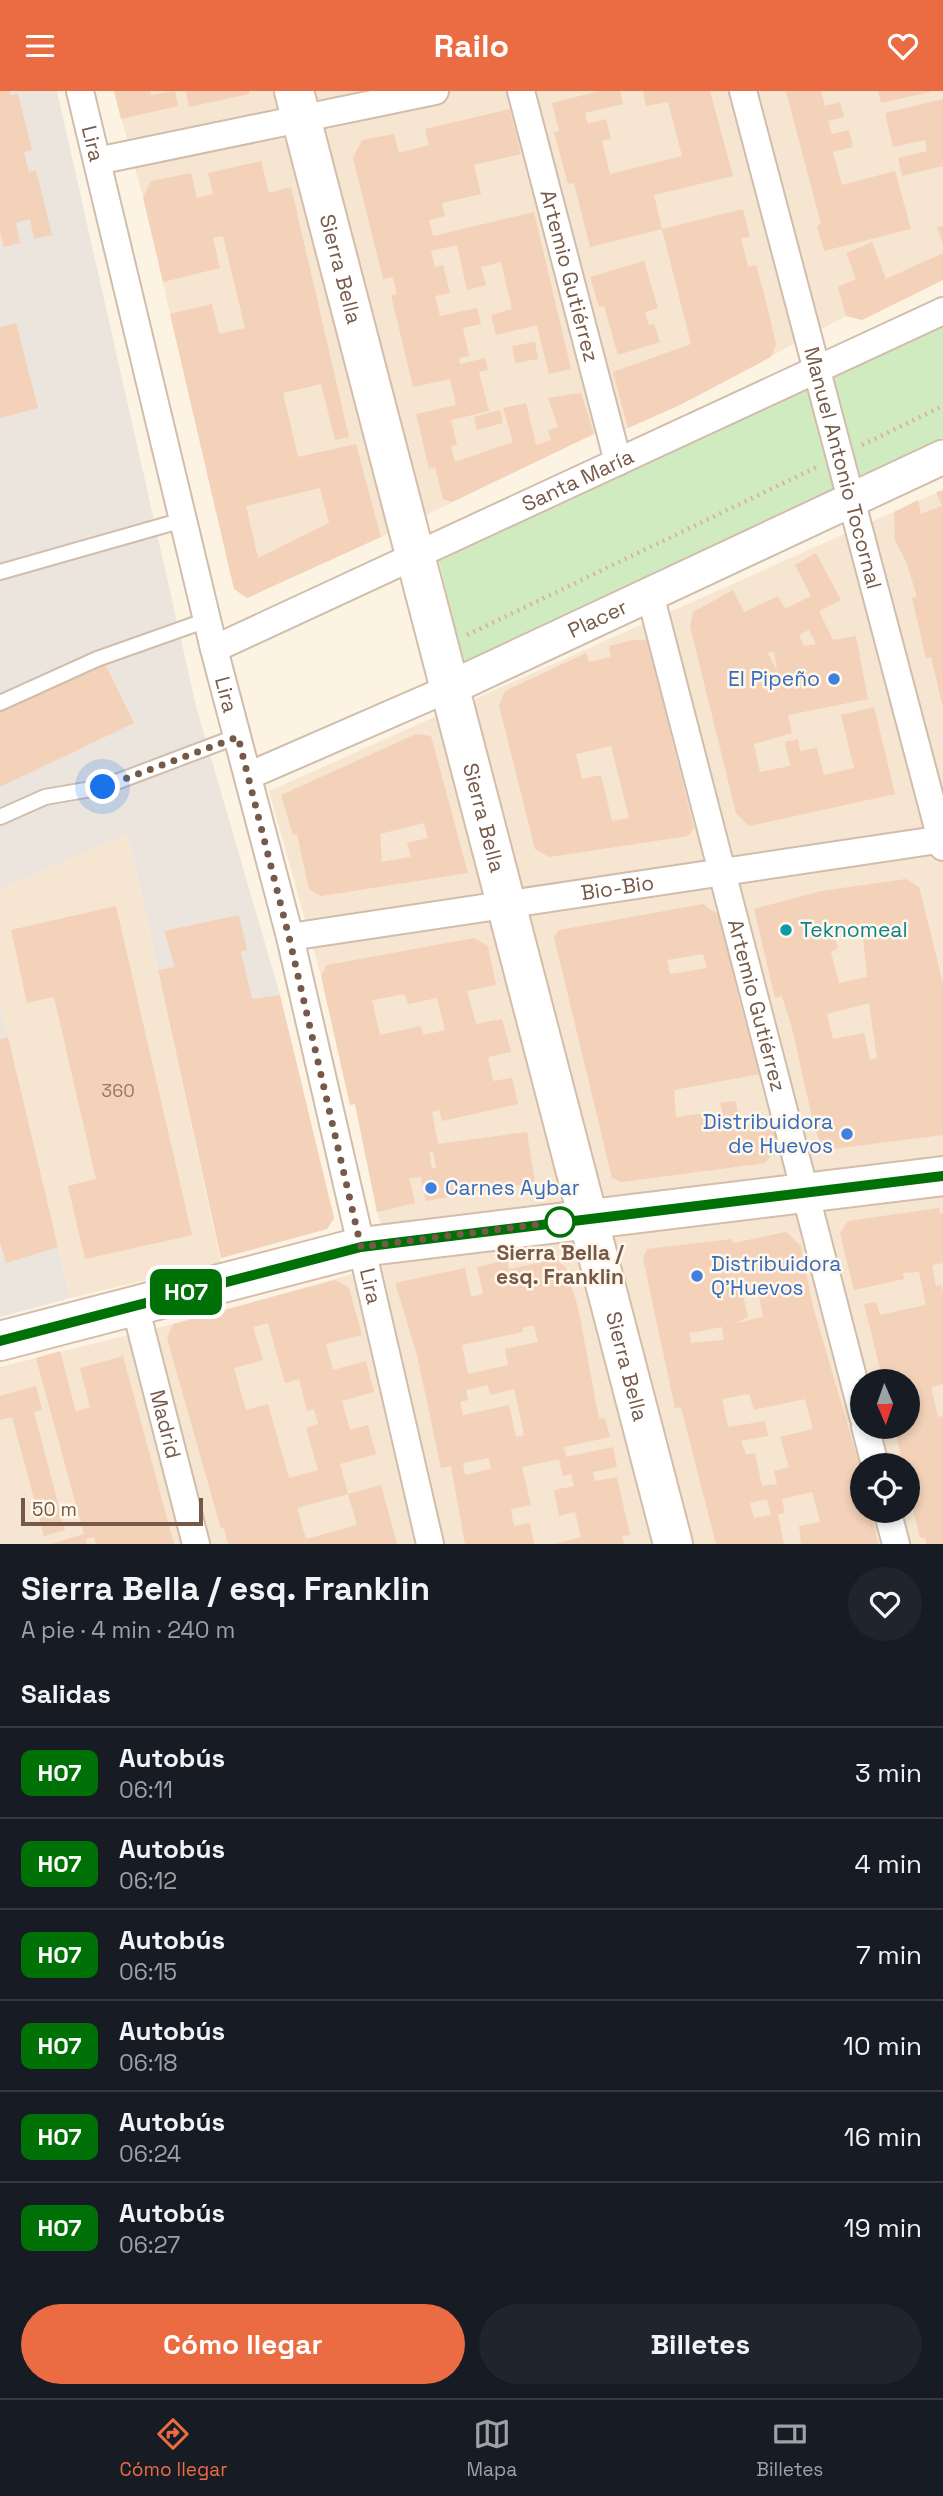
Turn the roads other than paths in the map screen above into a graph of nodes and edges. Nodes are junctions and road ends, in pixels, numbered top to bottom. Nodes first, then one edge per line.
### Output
1 (80, 91) edge
2 (435, 91) edge
3 (521, 91) edge
4 (743, 91) edge
5 (298, 105) edge
6 (97, 161) junction
7 (943, 311) edge
8 (816, 370) junction
9 (943, 457) edge
10 (618, 462) junction
11 (851, 500) junction
12 (183, 520) junction
13 (416, 556) junction
14 (0, 572) edge
15 (650, 594) junction
16 (207, 620) junction
17 (214, 649) junction
18 (450, 688) junction
19 (0, 703) edge
20 (238, 737) junction
21 (248, 776) junction
22 (0, 817) edge
23 (942, 842) edge
24 (722, 872) junction
25 (507, 904) junction
26 (289, 937) junction
27 (943, 1176) edge
28 (805, 1193) junction
29 (589, 1219) junction
30 (361, 1247) junction
31 (135, 1305) junction
32 (0, 1341) edge
33 (851, 1369) edge
34 (890, 1523) edge
35 (196, 1544) edge
36 (430, 1544) edge
37 (673, 1544) edge
38 (896, 1544) edge

1 - 6 street, Lira
2 - 5 street
3 - 10 street, Artemio Gutiérrez
4 - 8 street, Manuel Antonio Tocornal
5 - 6 street
5 - 13 main road, Sierra Bella
6 - 12 street, Lira
7 - 8 street, Santa María
8 - 10 street, Santa María
8 - 11 street, Manuel Antonio Tocornal
9 - 11 street, Placer
10 - 13 street, Santa María
11 - 15 street, Placer
11 - 23 street, Manuel Antonio Tocornal
12 - 14 lane
12 - 16 street, Lira
13 - 17 street, Santa María
13 - 18 main road, Sierra Bella
15 - 18 street, Placer
15 - 24 street, Artemio Gutiérrez
16 - 17 street, Lira
16 - 19 lane
17 - 20 street, Lira
18 - 21 street, Placer
18 - 25 main road, Sierra Bella
20 - 21 street, Lira
20 - 22 lane
21 - 26 street, Lira
23 - 24 street, Bio-Bio
24 - 25 street, Bio-Bio
24 - 28 street, Artemio Gutiérrez
25 - 26 street, Bio-Bio
25 - 29 main road, Sierra Bella
26 - 30 street, Lira
27 - 28 main road
28 - 29 main road
28 - 33 street, Artemio Gutiérrez
29 - 30 main road
29 - 37 main road, Sierra Bella
30 - 31 main road
30 - 36 street, Lira
31 - 32 main road
31 - 35 street, Madrid
34 - 38 street

